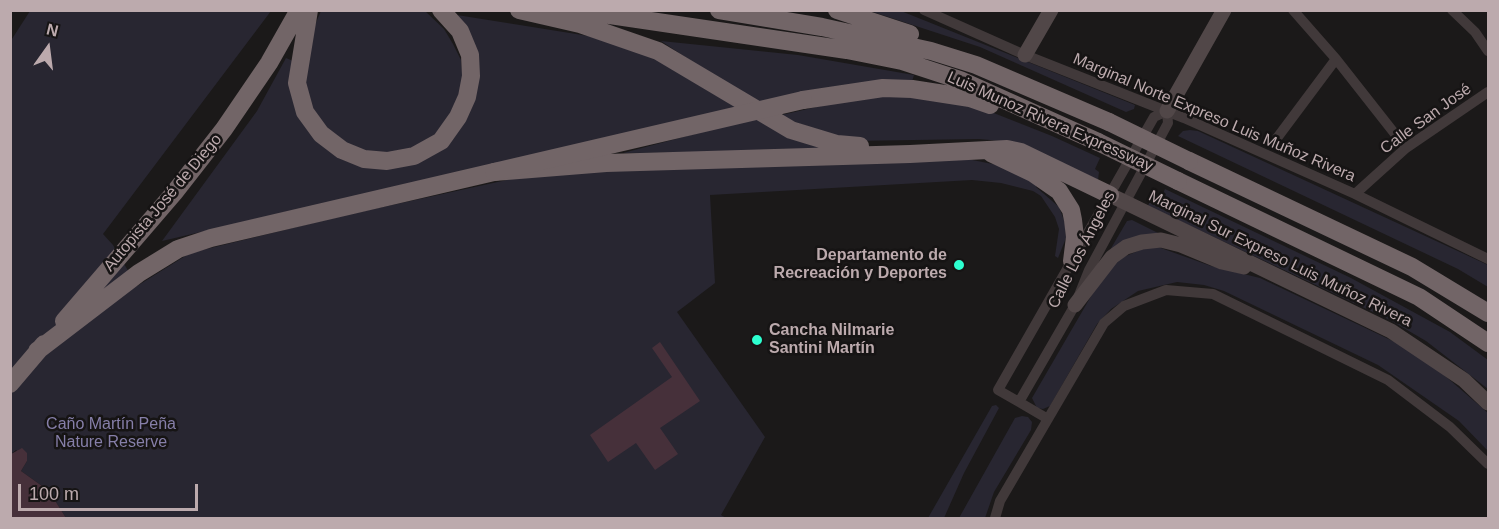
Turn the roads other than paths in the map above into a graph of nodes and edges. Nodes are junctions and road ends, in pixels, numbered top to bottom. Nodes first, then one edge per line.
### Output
1 (299, 10) edge
2 (309, 10) edge
3 (441, 10) edge
4 (519, 10) edge
5 (576, 10) edge
6 (719, 10) edge
7 (837, 10) edge
8 (924, 10) edge
9 (1051, 10) edge
10 (1224, 10) edge
11 (1293, 10) edge
12 (1452, 10) edge
13 (1488, 51) edge
14 (1025, 55) junction
15 (1336, 59) junction
16 (976, 65) junction
17 (1488, 93) edge
18 (1030, 111) junction
19 (1167, 111) junction
20 (1277, 138) dead end
21 (980, 148) junction
22 (1406, 148) junction
23 (494, 172) junction
24 (1355, 194) junction
25 (1118, 199) junction
26 (1488, 259) edge
27 (1072, 261) junction
28 (1269, 272) junction
29 (1075, 305) junction
30 (1488, 313) edge
31 (1488, 343) edge
32 (34, 355) junction
33 (10, 384) edge
34 (1019, 402) junction
35 (1488, 403) edge
36 (1048, 419) junction
37 (1488, 464) edge
38 (994, 519) edge

1 - 32 highway, Autopista José de Diego
2 - 3 highway
4 - 21 highway
5 - 18 highway, Luis Munoz Rivera Expressway
6 - 16 highway, Luis Munoz Rivera Expressway
7 - 16 highway
8 - 14 street, Marginal Norte Expreso Luis Muñoz Rivera
9 - 14 street
10 - 19 street, Calle Los Ángeles
11 - 15 street
12 - 13 street
14 - 19 street, Marginal Norte Expreso Luis Muñoz Rivera
15 - 20 street
15 - 22 street
16 - 30 highway, Luis Munoz Rivera Expressway, bridge
17 - 22 street, Calle San José
18 - 23 highway, bridge
18 - 31 highway, Luis Munoz Rivera Expressway, bridge
19 - 24 street, Marginal Norte Expreso Luis Muñoz Rivera
19 - 25 street, Calle Los Ángeles
19 - 25 street, Calle Los Ángeles
21 - 23 highway, bridge
21 - 25 highway
21 - 27 highway
22 - 24 street, Calle San José
23 - 32 highway
24 - 26 street, Marginal Norte Expreso Luis Muñoz Rivera
25 - 27 street, Calle Los Ángeles
25 - 28 street, Marginal Sur Expreso Luis Muñoz Rivera
25 - 29 street, Calle Los Ángeles
27 - 34 street, Calle Los Ángeles
28 - 29 street
28 - 35 street, Marginal Sur Expreso Luis Muñoz Rivera
29 - 34 street, Calle Los Ángeles
32 - 33 highway, Autopista José de Diego
34 - 36 street
36 - 37 street
36 - 38 street

